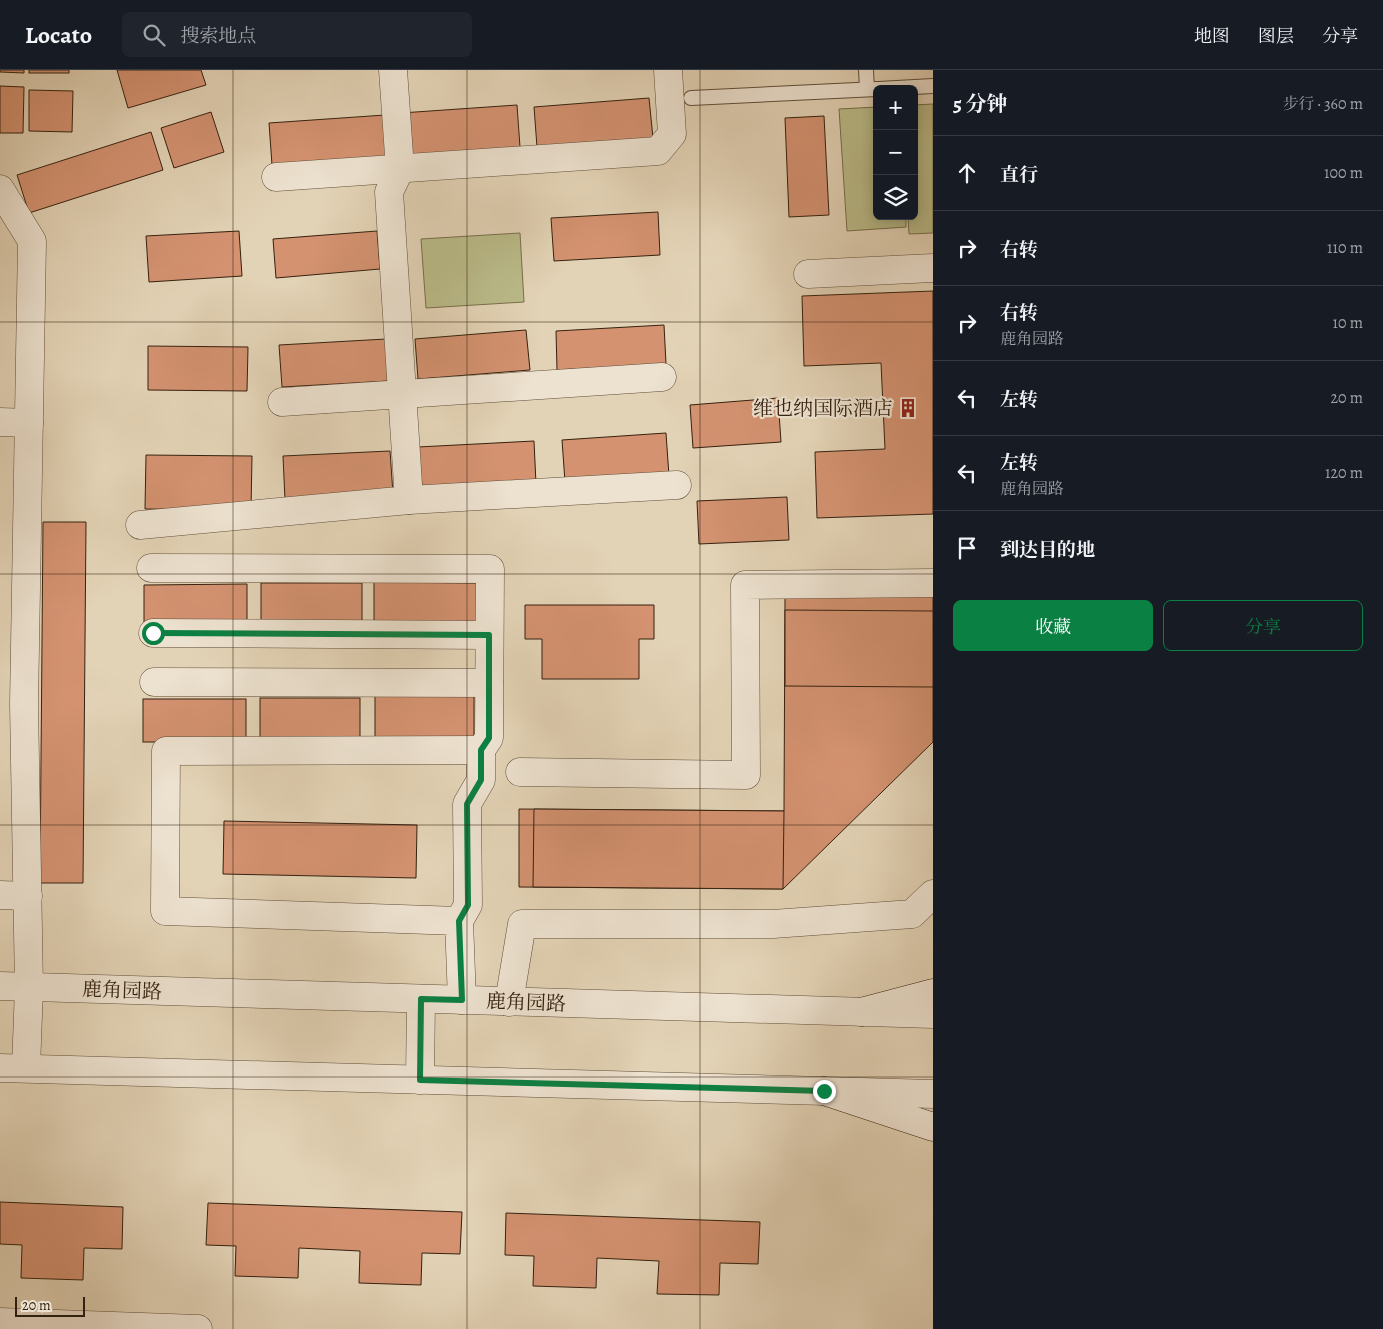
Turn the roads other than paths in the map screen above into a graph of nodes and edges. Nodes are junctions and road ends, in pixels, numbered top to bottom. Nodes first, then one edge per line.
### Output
1 (393, 70) edge
2 (668, 70) edge
3 (866, 70) edge
4 (933, 86) edge
5 (873, 87) edge
6 (918, 87) edge
7 (873, 89) edge
8 (692, 98) dead end
9 (400, 169) junction
10 (276, 178) dead end
11 (0, 189) edge
12 (933, 268) edge
13 (808, 274) dead end
14 (662, 377) dead end
15 (402, 394) junction
16 (282, 402) dead end
17 (0, 422) edge
18 (29, 422) junction
19 (677, 485) dead end
20 (409, 500) junction
21 (140, 525) dead end
22 (151, 568) dead end
23 (933, 583) edge
24 (153, 633) dead end
25 (489, 635) junction
26 (154, 682) dead end
27 (489, 683) junction
28 (12, 703) edge
29 (481, 750) junction
30 (520, 772) dead end
31 (933, 894) edge
32 (0, 895) edge
33 (28, 896) junction
34 (459, 921) junction
35 (0, 986) edge
36 (29, 988) junction
37 (933, 992) edge
38 (421, 999) junction
39 (462, 1000) junction
40 (510, 1002) junction
41 (861, 1012) junction
42 (933, 1014) edge
43 (13, 1068) edge
44 (420, 1080) junction
45 (824, 1091) junction
46 (933, 1094) edge
47 (933, 1128) edge
48 (0, 1322) edge
49 (198, 1329) edge

1 - 9 street
2 - 9 street
3 - 5 lane
4 - 6 lane
7 - 8 lane
9 - 10 street
9 - 15 street
11 - 18 street
12 - 13 street
14 - 15 street
15 - 16 street
15 - 20 street
17 - 18 street
18 - 28 street
19 - 20 street
20 - 21 street
22 - 25 street
23 - 30 street
24 - 25 street
25 - 27 street
26 - 27 street
27 - 29 street
28 - 33 street
29 - 34 street
29 - 34 street
31 - 40 street
32 - 33 street
33 - 36 street
34 - 39 street
35 - 36 street, 鹿角园路
36 - 38 street, 鹿角园路
36 - 43 street
37 - 41 street
38 - 39 street, 鹿角园路
38 - 44 street
39 - 40 street, 鹿角园路
40 - 41 street, 鹿角园路
41 - 42 street, 鹿角园路
43 - 44 street
44 - 45 street
45 - 46 street
45 - 47 street
48 - 49 street

